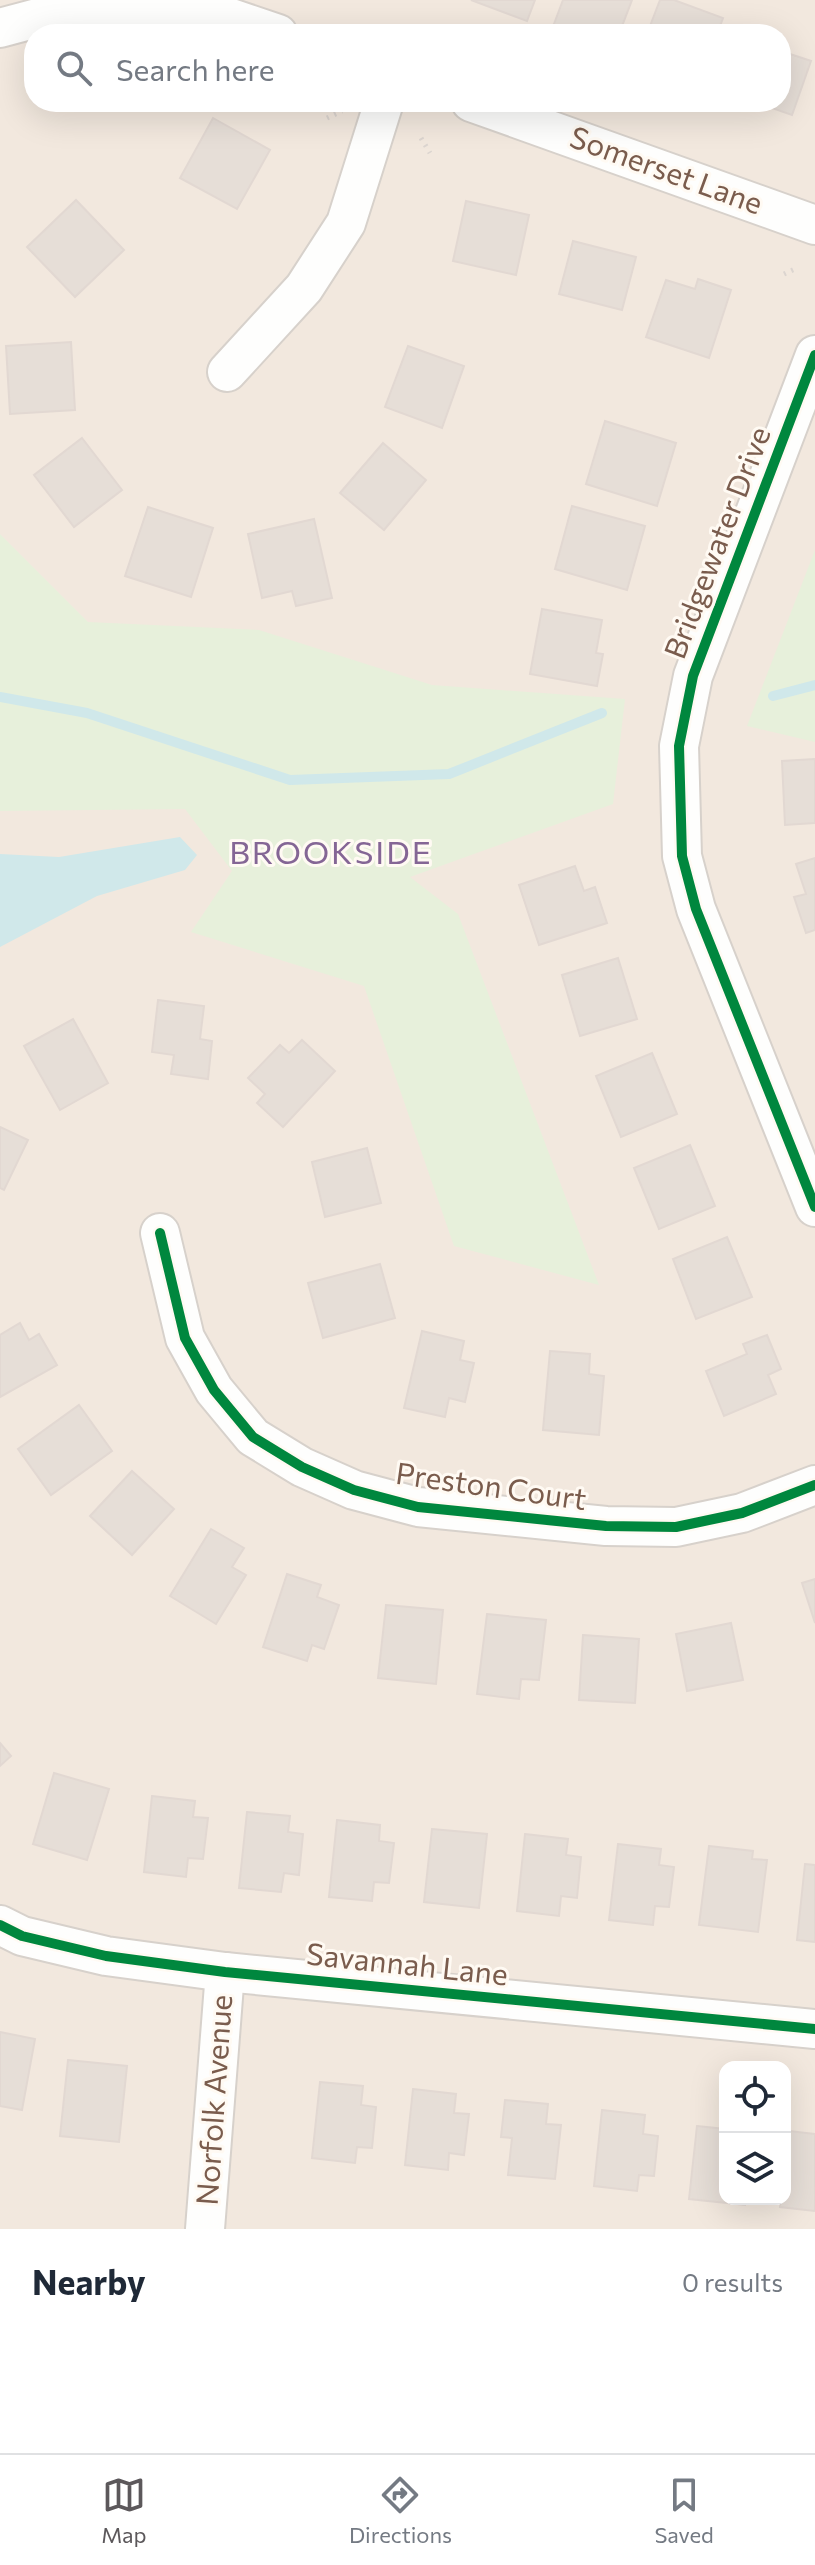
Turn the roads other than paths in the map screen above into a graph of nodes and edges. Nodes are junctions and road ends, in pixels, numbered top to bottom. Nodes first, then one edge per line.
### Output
1 (249, 24) edge
2 (0, 28) edge
3 (381, 112) edge
4 (499, 112) edge
5 (815, 225) edge
6 (815, 355) edge
7 (227, 372) dead end
8 (815, 1207) edge
9 (160, 1233) dead end
10 (815, 1485) edge
11 (0, 1925) edge
12 (225, 1972) junction
13 (815, 2029) edge
14 (205, 2229) edge

1 - 2 street
3 - 7 street
4 - 5 street, Somerset Lane
6 - 8 street, Bridgewater Drive
9 - 10 street, Preston Court
11 - 12 street, Savannah Lane
12 - 13 street, Savannah Lane
12 - 14 street, Norfolk Avenue

